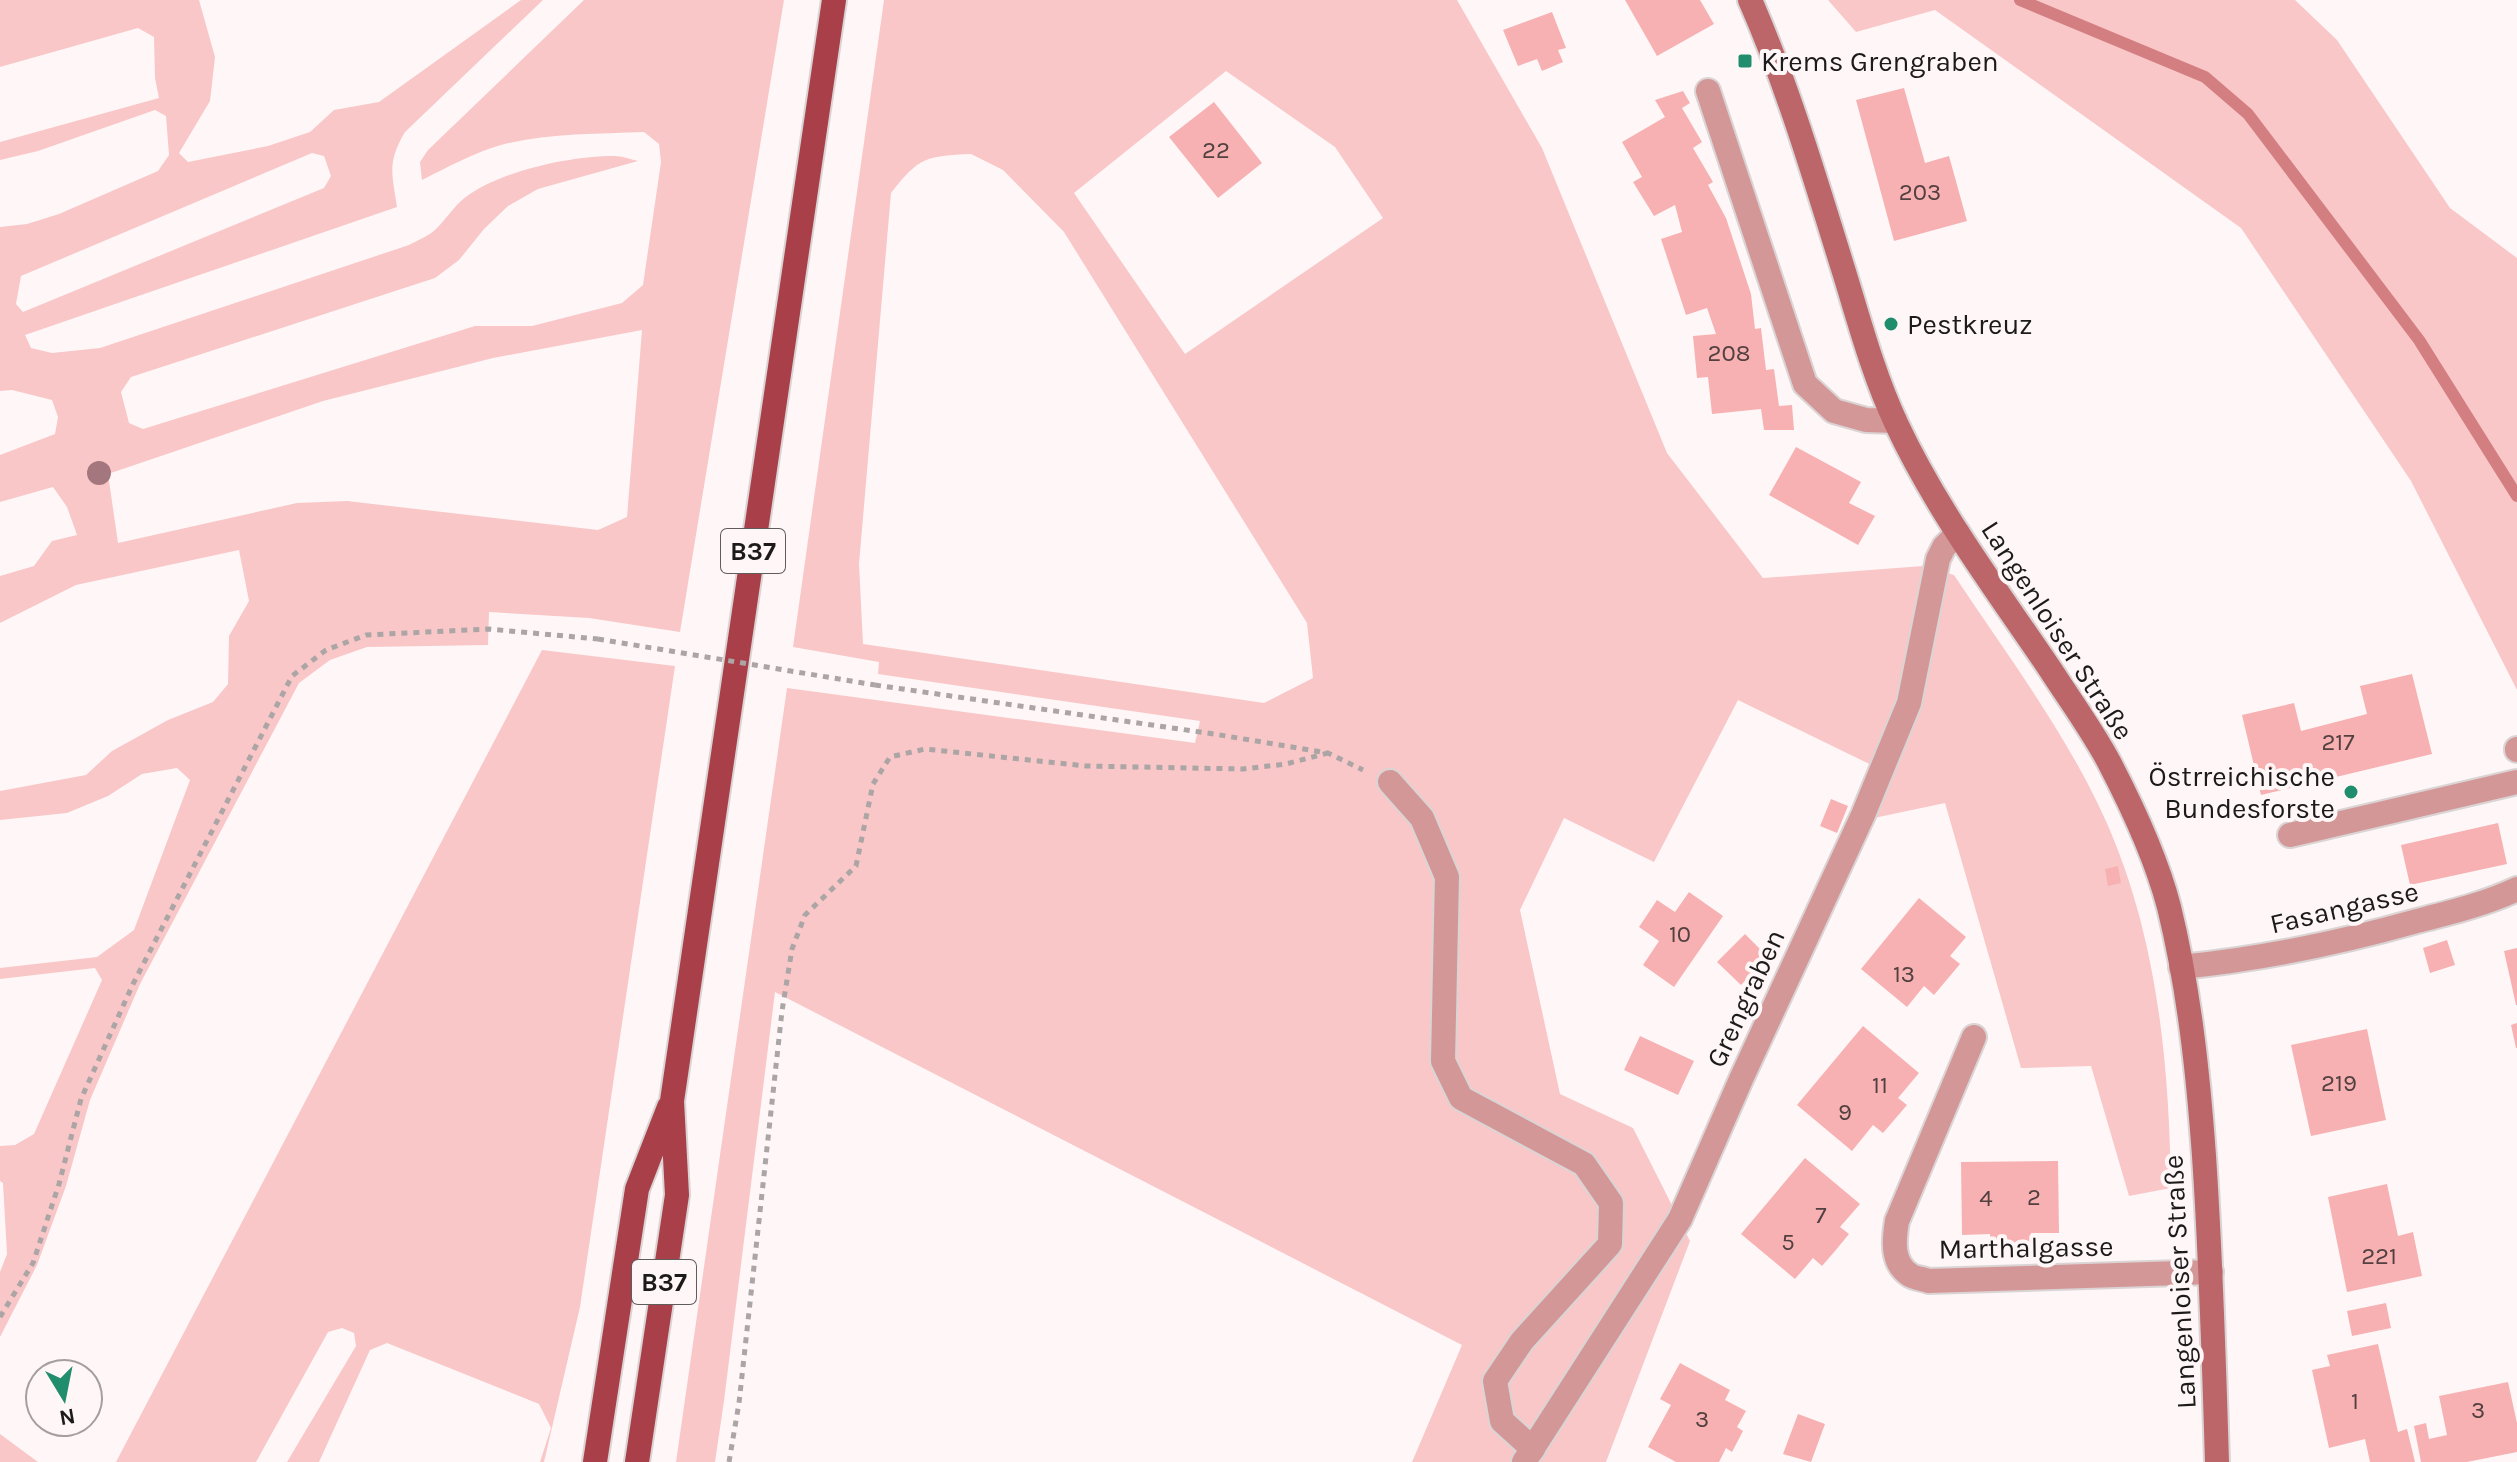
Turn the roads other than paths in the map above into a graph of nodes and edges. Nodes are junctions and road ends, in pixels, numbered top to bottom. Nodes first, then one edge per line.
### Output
1 (834, 0) edge
2 (1750, 0) edge
3 (1708, 91) dead end
4 (1895, 421) junction
5 (1958, 533) junction
6 (1390, 782) road end
7 (2517, 782) edge
8 (2290, 835) dead end
9 (2517, 889) edge
10 (2181, 967) junction
11 (1974, 1037) dead end
12 (672, 1101) junction
13 (2211, 1272) junction
14 (1528, 1456) edge
15 (595, 1462) edge
16 (637, 1462) edge
17 (2217, 1462) edge

1 - 12 main road, B37
2 - 4 street, Langenloiser Straße
3 - 4 street
4 - 5 street, Langenloiser Straße
5 - 10 street, Langenloiser Straße
5 - 14 street, Grengraben
6 - 14 street
7 - 8 street
9 - 10 street, Fasangasse
10 - 13 street, Langenloiser Straße
11 - 13 street, Marthalgasse
12 - 15 main road, B37
12 - 16 main road, B37
13 - 17 street, Langenloiser Straße

